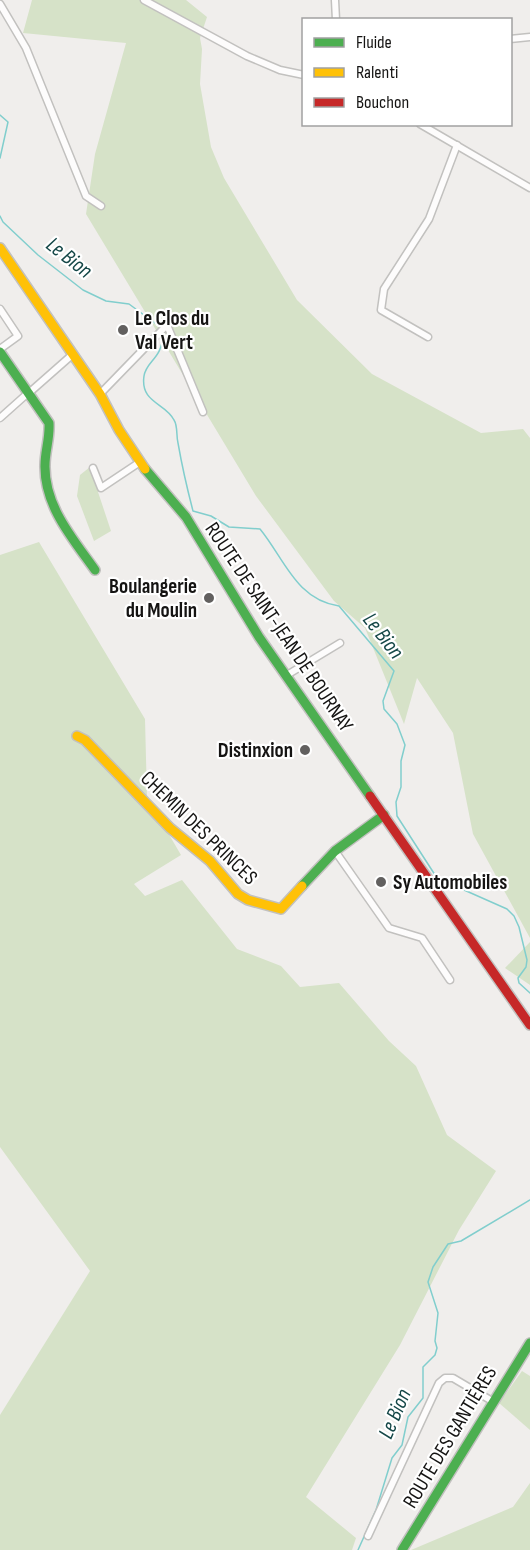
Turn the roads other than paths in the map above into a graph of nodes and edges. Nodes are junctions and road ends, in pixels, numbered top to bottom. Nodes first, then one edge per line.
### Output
1 (144, 0) edge
2 (335, 0) edge
3 (0, 4) edge
4 (336, 18) edge
5 (530, 37) edge
6 (512, 39) edge
7 (302, 75) edge
8 (424, 126) edge
9 (457, 145) junction
10 (530, 188) edge
11 (101, 206) dead end
12 (0, 248) edge
13 (0, 309) edge
14 (428, 337) dead end
15 (0, 350) edge
16 (72, 355) junction
17 (29, 392) junction
18 (100, 394) junction
19 (203, 412) dead end
20 (0, 418) edge
21 (140, 462) junction
22 (93, 468) dead end
23 (95, 570) dead end
24 (340, 643) dead end
25 (287, 675) junction
26 (77, 736) dead end
27 (384, 814) junction
28 (335, 851) junction
29 (450, 980) dead end
30 (530, 1025) edge
31 (530, 1343) edge
32 (492, 1401) junction
33 (368, 1536) dead end
34 (402, 1550) edge

1 - 7 street
2 - 4 street
3 - 11 street
5 - 6 street
8 - 9 street
9 - 10 street
9 - 14 street
12 - 16 main road, ROUTE DE SAINT-JEAN DE BOURNAY
13 - 15 street
15 - 17 main road
16 - 17 street
16 - 18 main road, ROUTE DE SAINT-JEAN DE BOURNAY
17 - 20 street
17 - 23 main road
18 - 19 street
18 - 21 main road, ROUTE DE SAINT-JEAN DE BOURNAY
21 - 22 street
21 - 25 main road, ROUTE DE SAINT-JEAN DE BOURNAY
24 - 25 street
25 - 27 main road, ROUTE DE SAINT-JEAN DE BOURNAY
26 - 28 main road, CHEMIN DES PRINCES
27 - 28 main road, CHEMIN DES PRINCES
27 - 30 main road, ROUTE DE SAINT-JEAN DE BOURNAY
28 - 29 street
31 - 32 main road, ROUTE DES GANTIÈRES
32 - 33 street
32 - 34 main road, ROUTE DES GANTIÈRES

